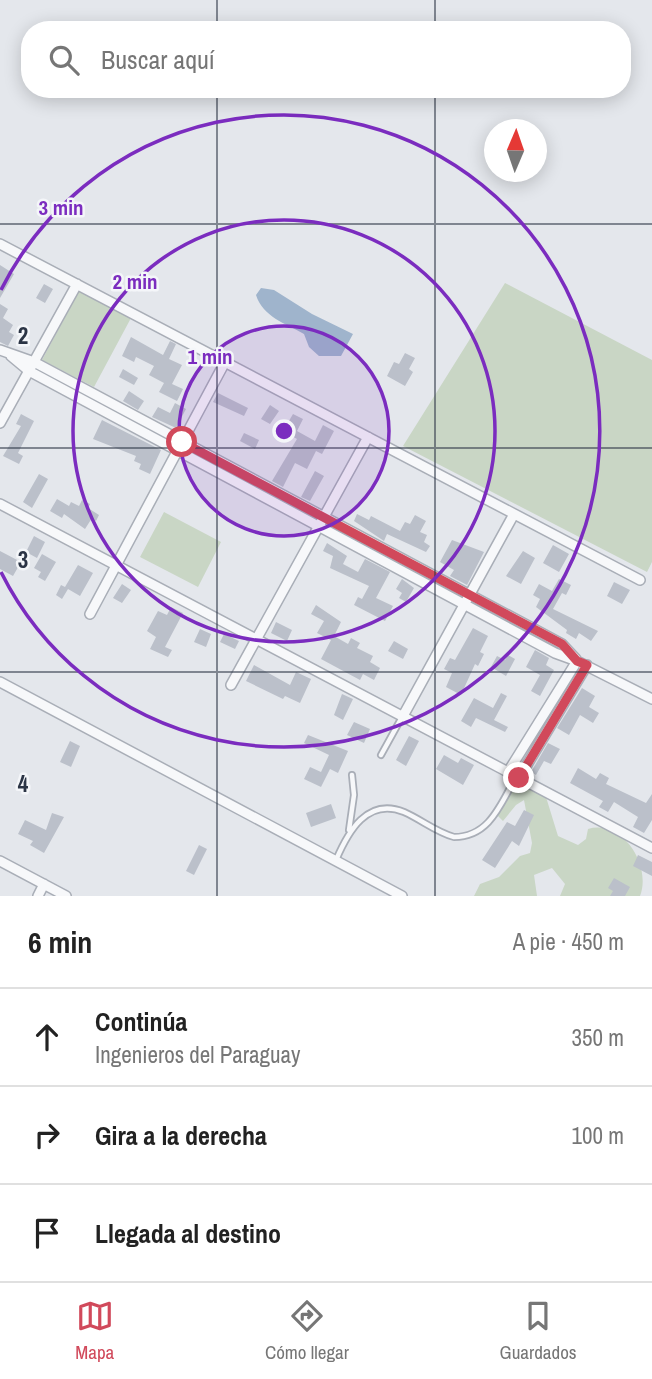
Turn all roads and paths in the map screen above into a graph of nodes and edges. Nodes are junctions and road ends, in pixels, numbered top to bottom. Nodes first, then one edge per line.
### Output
1 (0, 244) edge
2 (77, 284) junction
3 (0, 350) edge
4 (225, 362) junction
5 (31, 367) junction
6 (0, 423) edge
7 (368, 437) junction
8 (180, 446) junction
9 (0, 504) edge
10 (514, 514) junction
11 (323, 517) junction
12 (318, 526) junction
13 (117, 564) junction
14 (640, 580) dead end
15 (470, 595) junction
16 (464, 604) junction
17 (90, 614) dead end
18 (257, 638) junction
19 (577, 661) junction
20 (587, 665) junction
21 (0, 682) edge
22 (231, 685) dead end
23 (652, 699) edge
24 (403, 716) junction
25 (381, 755) dead end
26 (352, 775) dead end
27 (514, 775) junction
28 (349, 831) junction
29 (652, 848) edge
30 (335, 860) junction
31 (0, 861) edge
32 (44, 884) junction
33 (38, 896) edge
34 (66, 896) edge
35 (402, 896) edge

1 - 2 street
2 - 4 street
2 - 5 street
3 - 5 street
4 - 7 street
4 - 8 street
5 - 6 street
5 - 8 street
7 - 10 street
7 - 11 street
8 - 11 street
8 - 12 street
8 - 13 street
9 - 13 street
10 - 14 street
10 - 15 street
11 - 12 street
11 - 15 street
12 - 16 street
12 - 18 street
13 - 17 street
13 - 18 street
15 - 16 street
15 - 19 street
16 - 19 street
16 - 24 street
18 - 22 street
18 - 24 street
19 - 20 street
19 - 27 street
20 - 23 street
20 - 27 street
21 - 30 street
24 - 25 lane
24 - 27 street
26 - 28 lane
27 - 28 lane
27 - 29 street
28 - 30 lane
30 - 35 street
31 - 32 street
32 - 33 street
32 - 34 street

